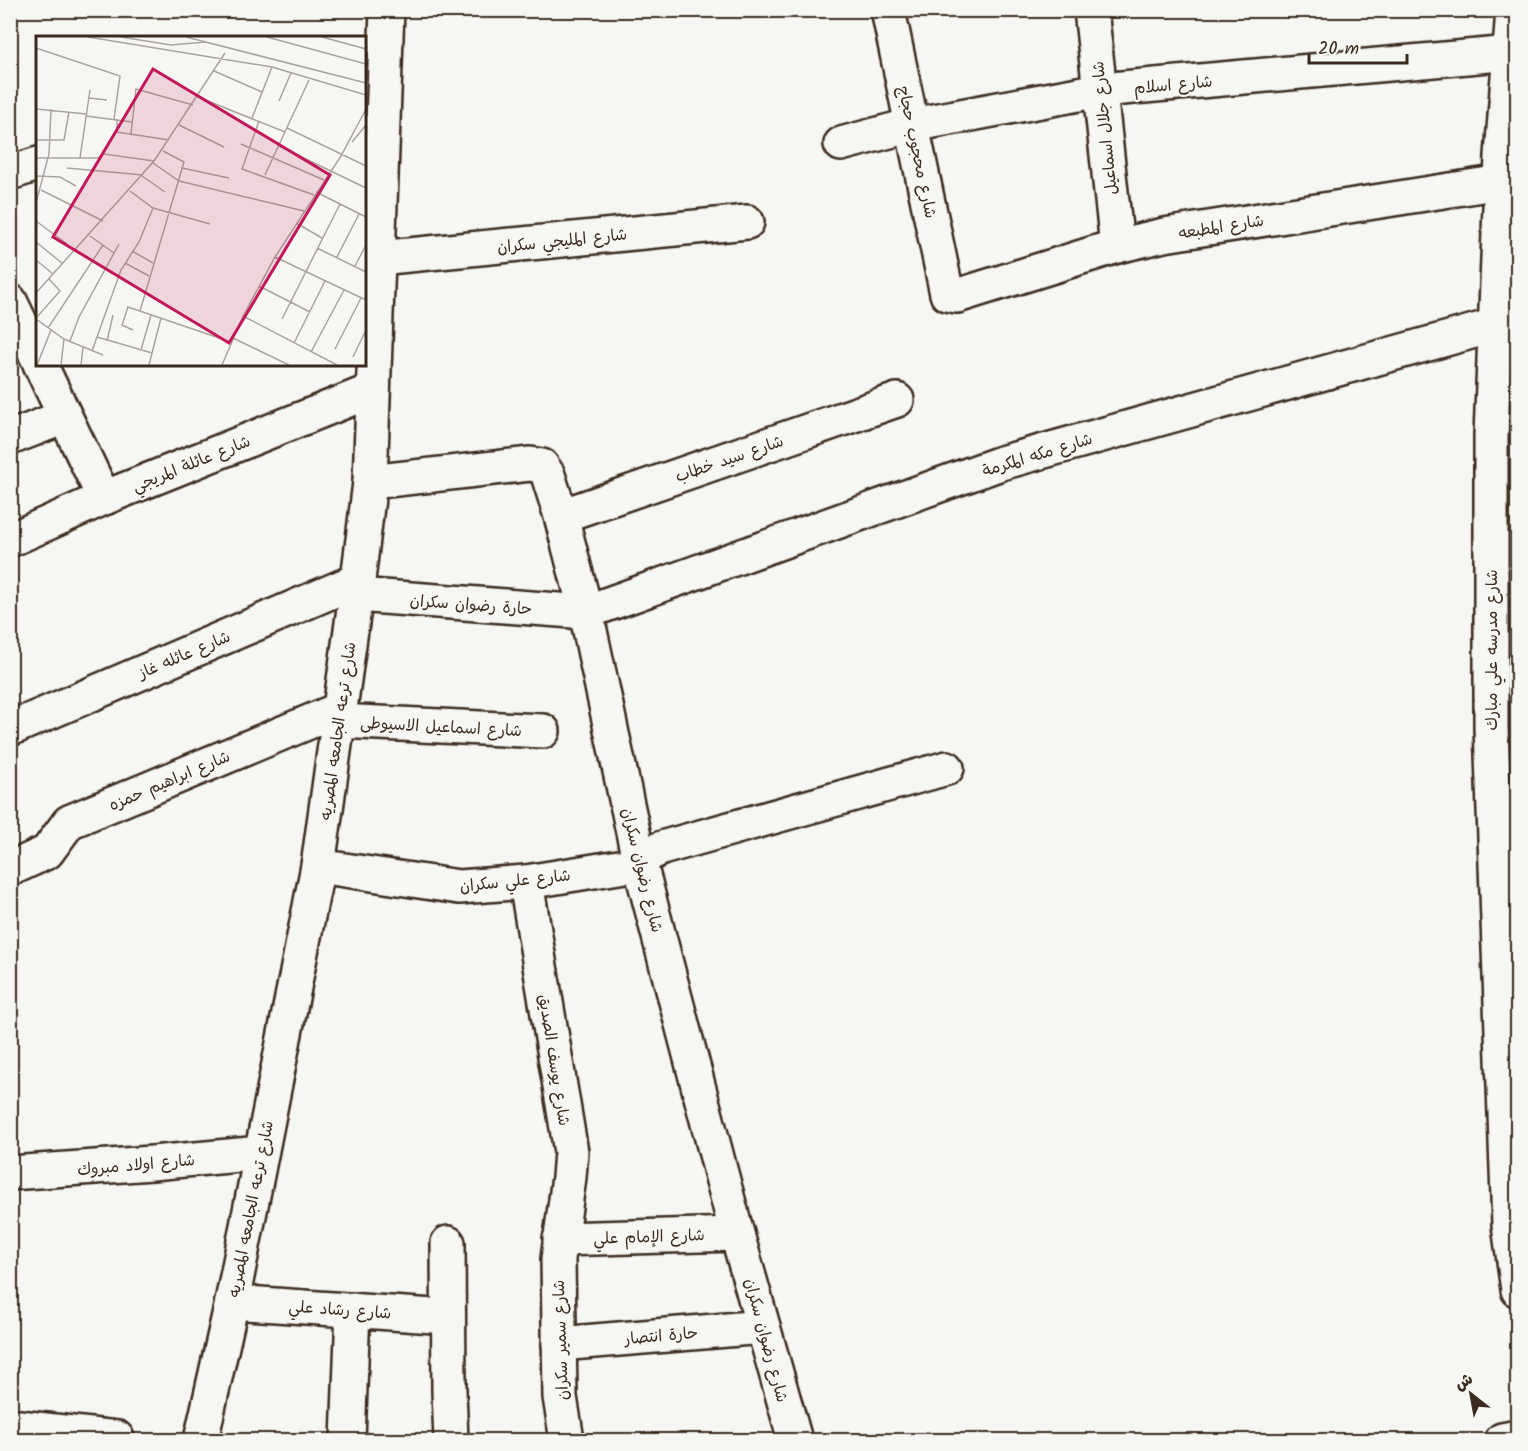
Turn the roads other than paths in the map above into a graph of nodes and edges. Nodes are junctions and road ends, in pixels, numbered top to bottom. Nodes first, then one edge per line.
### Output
1 (387, 10) edge
2 (888, 10) edge
3 (1513, 10) edge
4 (1097, 11) edge
5 (1510, 53) junction
6 (375, 76) edge
7 (1100, 90) junction
8 (912, 125) junction
9 (841, 144) dead end
10 (1507, 164) edge
11 (36, 165) edge
12 (10, 173) edge
13 (747, 222) dead end
14 (1117, 246) junction
15 (378, 258) junction
16 (947, 294) joint
17 (10, 301) edge
18 (1496, 325) junction
19 (36, 355) edge
20 (41, 366) edge
21 (373, 390) junction
22 (897, 400) dead end
23 (64, 417) junction
24 (1504, 435) edge
25 (10, 438) edge
26 (370, 482) junction
27 (104, 498) junction
28 (561, 516) junction
29 (10, 540) edge
30 (357, 588) junction
31 (586, 612) junction
32 (339, 715) junction
33 (1504, 725) edge
34 (10, 729) edge
35 (543, 731) dead end
36 (947, 768) dead end
37 (639, 860) junction
38 (318, 866) junction
39 (10, 869) edge
40 (526, 882) junction
41 (1508, 975) edge
42 (261, 1153) junction
43 (10, 1173) edge
44 (1514, 1225) edge
45 (737, 1234) junction
46 (560, 1239) junction
47 (448, 1243) dead end
48 (1518, 1290) edge
49 (232, 1302) junction
50 (353, 1310) junction
51 (448, 1317) junction
52 (763, 1327) junction
53 (559, 1344) junction
54 (10, 1426) edge
55 (1518, 1437) edge
56 (117, 1438) dead end
57 (201, 1440) edge
58 (348, 1440) edge
59 (451, 1440) edge
60 (567, 1440) edge
61 (795, 1440) edge
62 (1502, 1440) edge

1 - 6 street, شارع ترعه الجامعه المصريه
2 - 8 street, شارع محجوب حجاج
3 - 5 street, شارع مدرسه علي مبارك
4 - 7 street, شارع جلال اسماعيل
5 - 7 street, شارع اسلام
5 - 10 street, شارع مدرسه علي مبارك
6 - 15 street, شارع ترعه الجامعه المصريه
7 - 8 street, شارع اسلام
7 - 14 street, شارع جلال اسماعيل
8 - 9 street, شارع اسلام
8 - 16 street, شارع محجوب حجاج
10 - 14 street, شارع المطبعه
10 - 18 street, شارع مدرسه علي مبارك
11 - 12 street
13 - 15 street, شارع المليجي سكران
14 - 16 street, شارع المطبعه
15 - 21 street, شارع ترعه الجامعه المصريه
17 - 19 street
18 - 24 street, شارع مدرسه علي مبارك
18 - 31 street, شارع مكه المكرمة
20 - 23 street
21 - 26 street, شارع ترعه الجامعه المصريه
21 - 27 street, شارع عائلة المريجي
22 - 28 street, شارع سيد خطاب
23 - 25 street
23 - 27 street
24 - 33 street, شارع مدرسه علي مبارك
26 - 28 street, شارع رضوان سكران
26 - 30 street, شارع ترعه الجامعه المصريه
27 - 29 street, شارع عائلة المريجي
28 - 31 street, شارع رضوان سكران
30 - 31 street, حارة رضوان سكران
30 - 32 street, شارع ترعه الجامعه المصريه
30 - 34 street, شارع عائله غاز
31 - 37 street, شارع رضوان سكران
32 - 35 street, شارع اسماعيل الاسيوطى
32 - 38 street, شارع ترعه الجامعه المصريه
32 - 39 street, شارع ابراهيم حمزه
33 - 41 street, شارع مدرسه علي مبارك
36 - 37 street, شارع علي سكران
37 - 40 street, شارع علي سكران
37 - 45 street, شارع رضوان سكران
38 - 40 street, شارع علي سكران
38 - 42 street, شارع ترعه الجامعه المصريه
40 - 46 street, شارع يوسف الصديق
41 - 44 street, شارع مدرسه علي مبارك
42 - 43 street, شارع اولاد مبروك
42 - 49 street, شارع ترعه الجامعه المصريه
44 - 48 street, شارع مدرسه علي مبارك
45 - 46 street, شارع الإمام علي
45 - 52 street, شارع رضوان سكران
46 - 53 street, شارع سمير سكران
47 - 51 street
49 - 50 street, شارع رشاد علي
49 - 57 street, شارع ترعه الجامعه المصريه
50 - 51 street, شارع رشاد علي
50 - 58 street
51 - 59 street
52 - 53 street, حارة انتصار
52 - 61 street, شارع رضوان سكران
53 - 60 street, شارع سمير سكران
54 - 56 street
55 - 62 street

